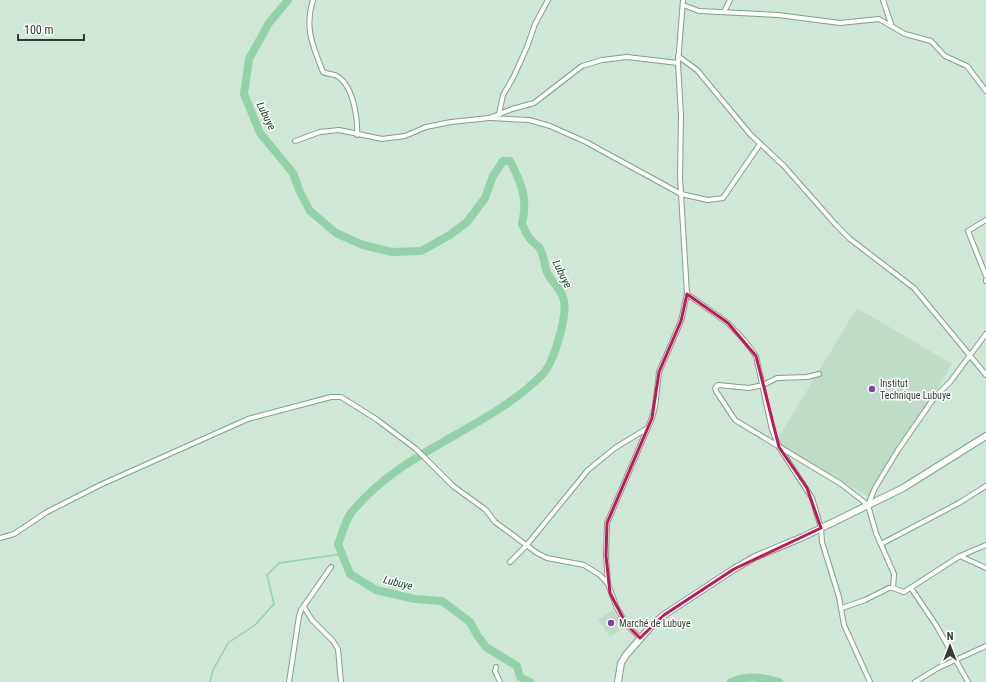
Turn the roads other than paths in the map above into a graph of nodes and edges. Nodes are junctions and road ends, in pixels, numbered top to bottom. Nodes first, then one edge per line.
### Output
1 (313, 0) edge
2 (548, 0) edge
3 (730, 0) edge
4 (883, 0) edge
5 (683, 2) edge
6 (724, 12) junction
7 (891, 24) junction
8 (678, 56) junction
9 (678, 63) junction
10 (986, 91) edge
11 (499, 114) junction
12 (489, 118) junction
13 (357, 135) junction
14 (295, 141) dead end
15 (760, 144) junction
16 (681, 194) junction
17 (986, 220) edge
18 (986, 276) edge
19 (687, 294) junction
20 (986, 334) edge
21 (969, 356) junction
22 (819, 374) dead end
23 (986, 375) edge
24 (763, 385) junction
25 (646, 429) junction
26 (986, 436) edge
27 (779, 447) junction
28 (986, 486) edge
29 (868, 505) junction
30 (821, 528) junction
31 (0, 538) edge
32 (881, 544) junction
33 (526, 546) junction
34 (986, 546) edge
35 (960, 556) junction
36 (510, 562) dead end
37 (331, 567) dead end
38 (986, 568) edge
39 (608, 584) junction
40 (893, 588) junction
41 (911, 588) junction
42 (304, 607) junction
43 (842, 608) junction
44 (640, 638) junction
45 (986, 646) edge
46 (956, 659) junction
47 (496, 667) dead end
48 (289, 682) edge
49 (341, 682) edge
50 (500, 682) edge
51 (618, 682) edge
52 (870, 682) edge
53 (915, 682) edge
54 (968, 682) edge

1 - 13 street
2 - 11 street
3 - 6 street
4 - 7 street
5 - 6 street
5 - 8 street
6 - 7 street
7 - 10 street
8 - 9 street
8 - 15 street
9 - 11 street
9 - 16 street
11 - 12 street
12 - 13 street
12 - 16 street
13 - 14 street
15 - 16 street
15 - 21 street
16 - 19 street
17 - 18 street
19 - 24 street
19 - 25 street
20 - 21 street
21 - 23 street
21 - 29 street
22 - 24 street
24 - 27 street
24 - 27 street
25 - 33 street
25 - 39 street
26 - 29 street
27 - 29 street
27 - 30 street
28 - 32 street
29 - 30 street
29 - 32 street
30 - 43 street
30 - 44 street
31 - 33 street
32 - 40 street
33 - 36 street
33 - 39 street
34 - 35 street
35 - 38 street
35 - 41 street
37 - 42 street
39 - 44 street
40 - 41 street
40 - 43 street
41 - 46 street
42 - 48 street
42 - 49 street
43 - 52 street
44 - 51 street
45 - 46 street
46 - 53 street
46 - 54 street
47 - 50 street

